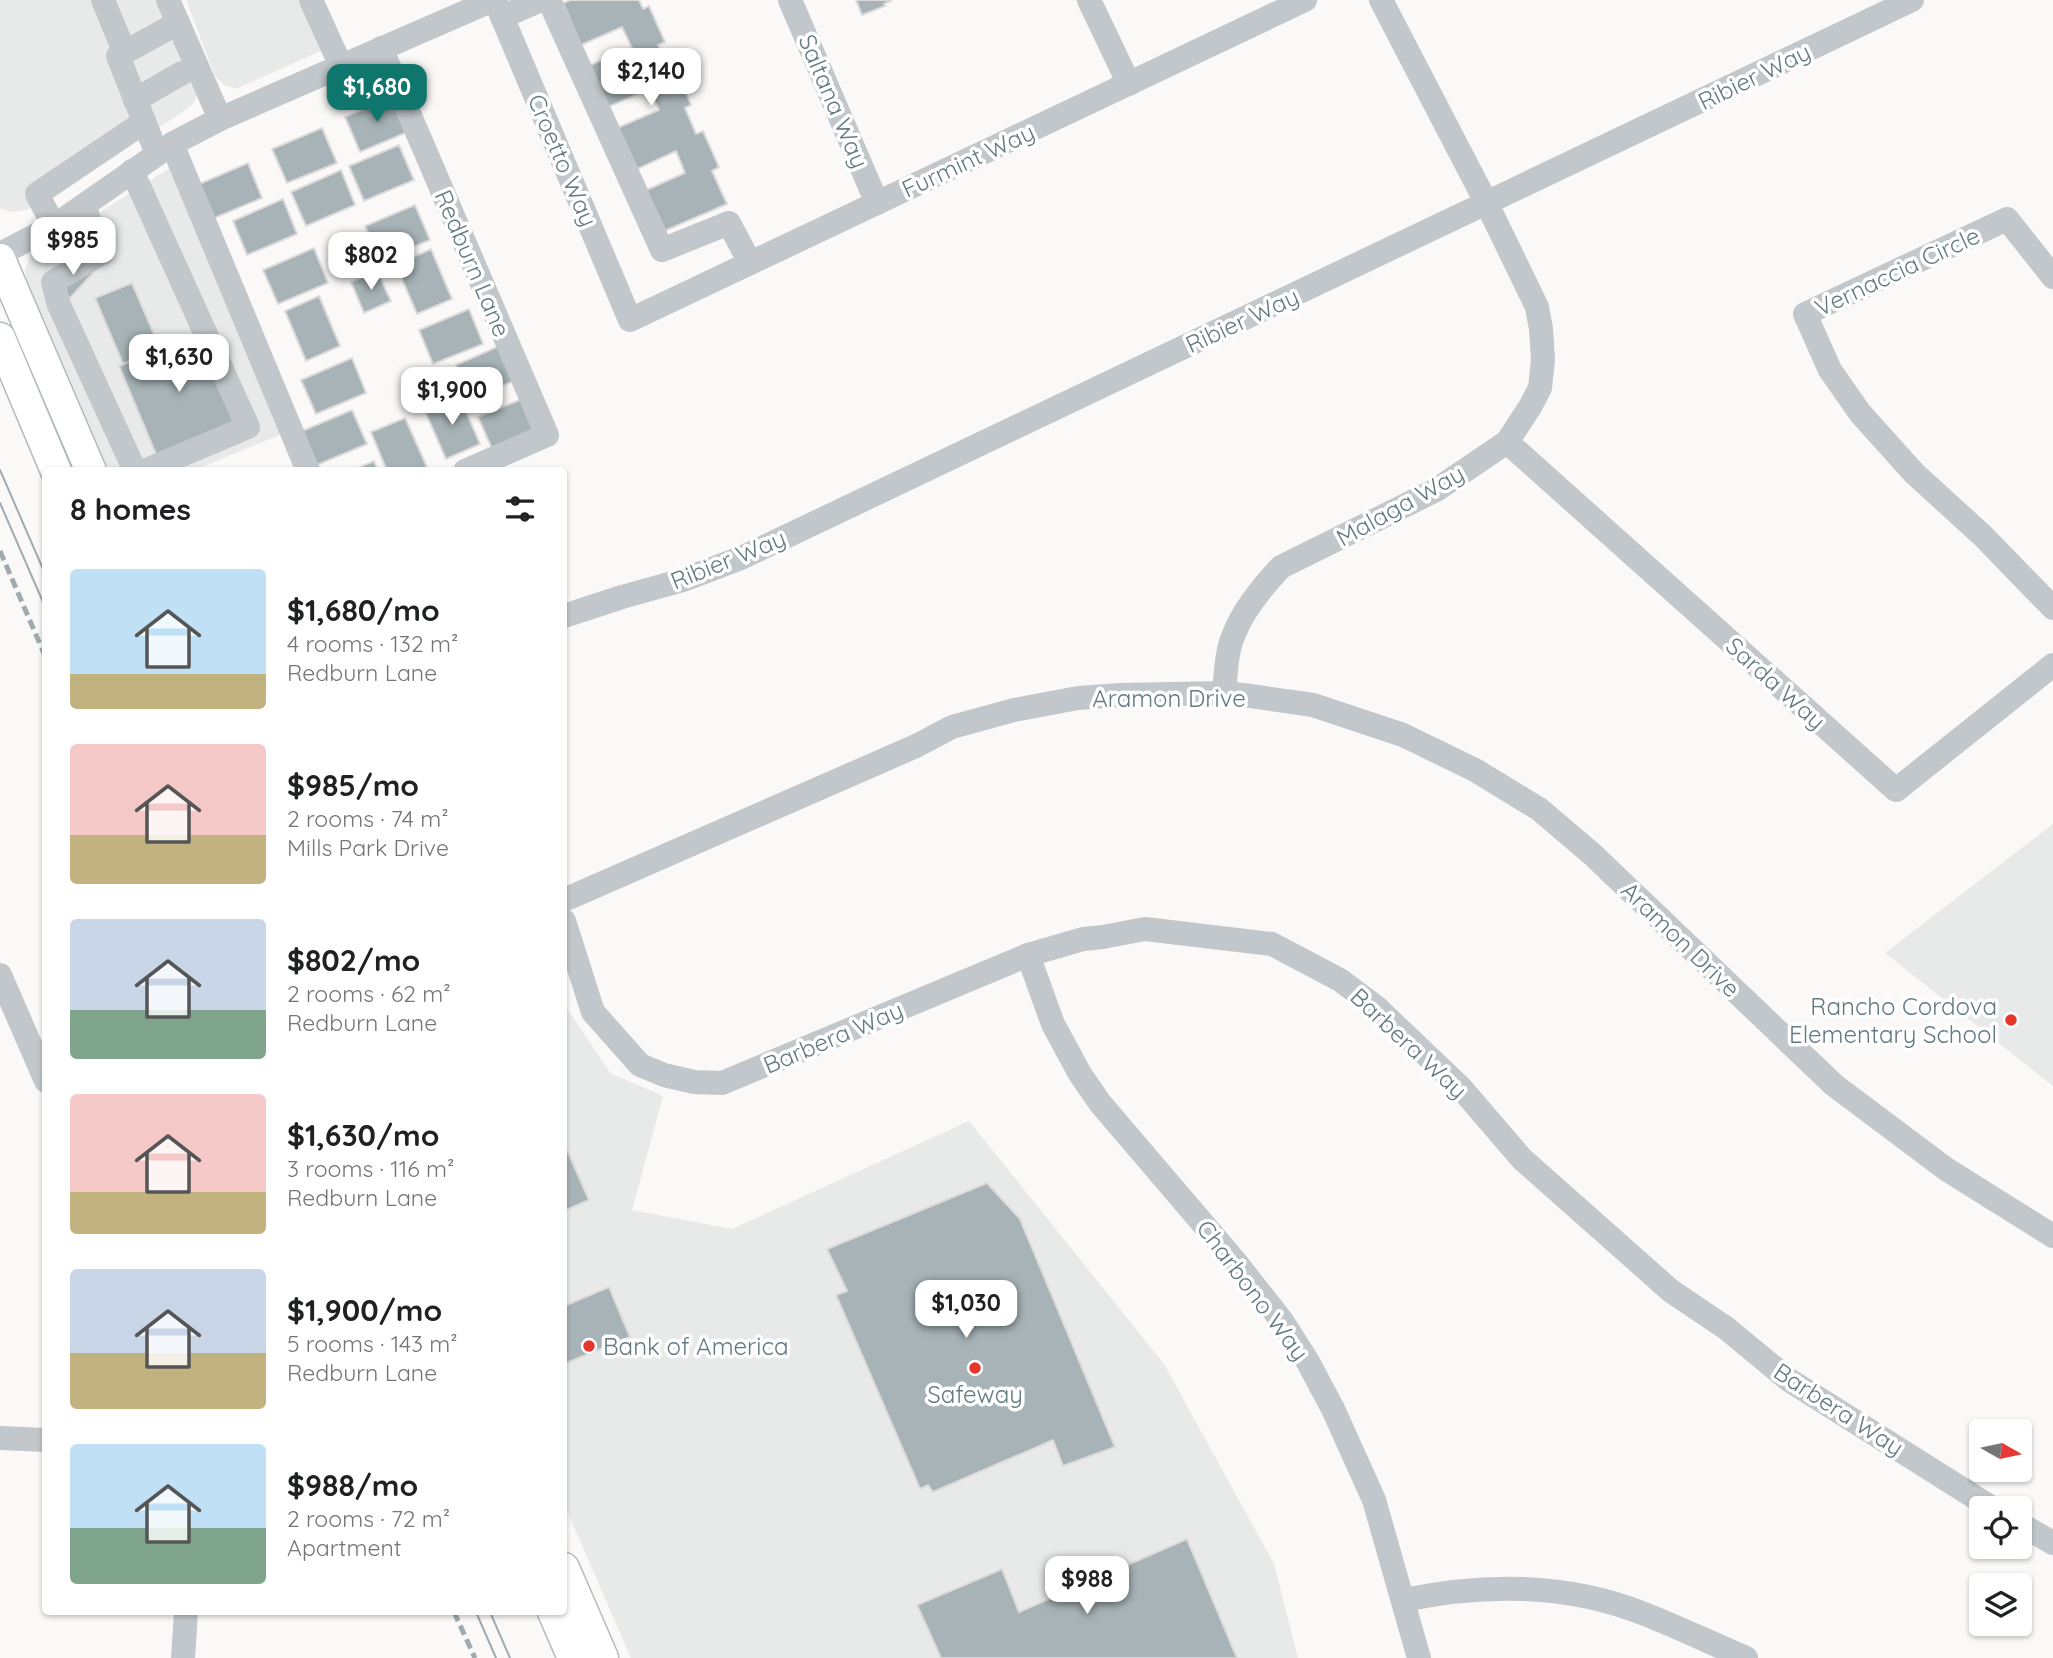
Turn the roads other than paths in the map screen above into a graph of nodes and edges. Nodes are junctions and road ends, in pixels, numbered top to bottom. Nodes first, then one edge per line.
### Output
1 (103, 0) edge
2 (168, 0) edge
3 (311, 0) edge
4 (541, 0) edge
5 (550, 0) edge
6 (790, 0) edge
7 (1089, 0) edge
8 (1305, 0) edge
9 (1381, 0) edge
10 (1912, 0) edge
11 (497, 6) edge
12 (178, 23) junction
13 (381, 48) junction
14 (125, 52) junction
15 (341, 66) junction
16 (182, 73) dead end
17 (1129, 83) junction
18 (139, 111) junction
19 (220, 119) junction
20 (164, 149) junction
21 (132, 171) junction
22 (877, 203) junction
23 (1487, 204) junction
24 (84, 205) junction
25 (54, 226) junction
26 (0, 254) edge
27 (0, 259) edge
28 (750, 263) junction
29 (2053, 277) edge
30 (631, 320) joint
31 (0, 338) edge
32 (1507, 442) junction
33 (54, 467) edge
34 (89, 467) edge
35 (133, 467) edge
36 (153, 467) edge
37 (306, 467) edge
38 (474, 467) edge
39 (2053, 608) edge
40 (567, 615) edge
41 (2053, 665) edge
42 (1224, 693) junction
43 (567, 899) edge
44 (567, 931) edge
45 (1028, 955) junction
46 (0, 975) edge
47 (5, 1001) edge
48 (42, 1073) edge
49 (2053, 1236) edge
50 (0, 1438) edge
51 (42, 1440) edge
52 (1973, 1496) edge
53 (2032, 1531) edge
54 (2053, 1542) edge
55 (567, 1575) edge
56 (1404, 1600) junction
57 (186, 1615) edge
58 (554, 1615) edge
59 (183, 1658) edge
60 (573, 1658) edge
61 (603, 1658) edge
62 (1419, 1658) edge
63 (1746, 1658) edge

1 - 14 street
2 - 12 street
3 - 15 street
4 - 11 street
5 - 28 street
6 - 22 street, Saltana Way
7 - 17 street
8 - 17 street, Furmint Way
9 - 23 street, Malaga Way
10 - 23 street, Ribier Way
11 - 13 street
11 - 30 street, Croetto Way
12 - 14 street
12 - 19 street
13 - 15 street
13 - 38 street, Redburn Lane
14 - 18 street
15 - 19 street
16 - 18 street
17 - 22 street, Furmint Way
18 - 20 street
18 - 25 street
19 - 20 street
20 - 21 street
20 - 37 street
21 - 24 street
21 - 36 street
22 - 28 street, Furmint Way
23 - 32 street, Malaga Way
23 - 40 street, Ribier Way
24 - 25 street
24 - 35 street
25 - 26 street
27 - 34 main road
28 - 30 street, Furmint Way
29 - 39 street, Vernaccia Circle
31 - 33 main road
32 - 41 street, Sarda Way
32 - 42 street, Malaga Way
42 - 43 street, Aramon Drive
42 - 49 street, Aramon Drive
44 - 45 street, Barbera Way
45 - 52 street, Barbera Way
45 - 56 street, Charbono Way
46 - 47 street
47 - 48 street
50 - 51 street
53 - 54 street
55 - 61 main road
56 - 62 street, Charbono Way
56 - 63 street
57 - 59 street
58 - 60 main road

